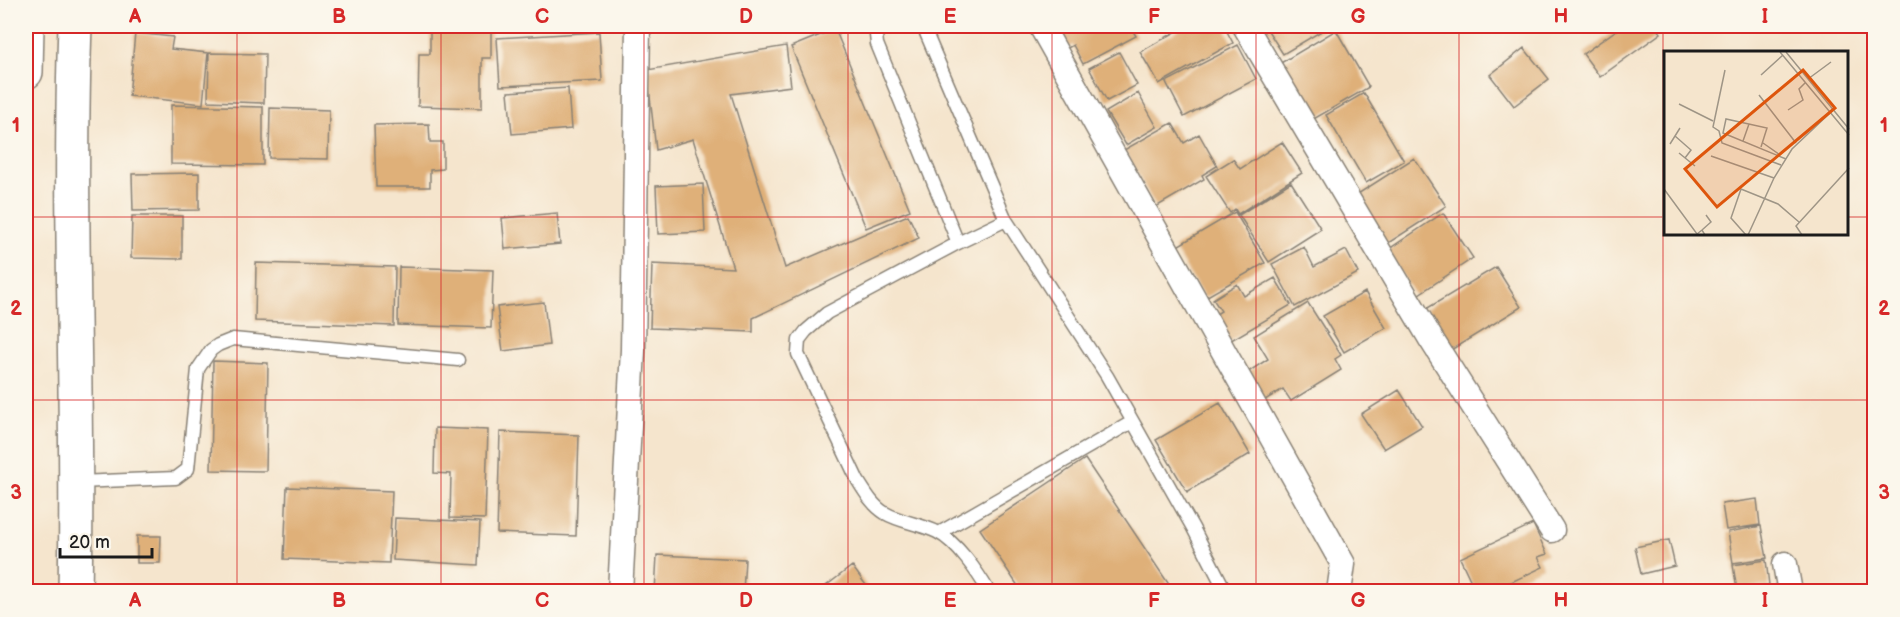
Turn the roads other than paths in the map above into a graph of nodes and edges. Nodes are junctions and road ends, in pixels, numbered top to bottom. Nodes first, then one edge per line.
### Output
1 (27, 26) edge
2 (75, 26) edge
3 (638, 26) edge
4 (875, 26) edge
5 (923, 26) edge
6 (1041, 26) edge
7 (1245, 26) edge
8 (26, 72) edge
9 (1006, 220) junction
10 (958, 243) junction
11 (458, 360) dead end
12 (1132, 422) junction
13 (77, 482) junction
14 (1552, 530) dead end
15 (939, 533) junction
16 (1785, 564) dead end
17 (75, 591) edge
18 (620, 591) edge
19 (989, 591) edge
20 (1226, 591) edge
21 (1339, 591) edge
22 (1790, 591) edge

1 - 8 highway
2 - 13 highway
3 - 18 street
4 - 10 lane
5 - 9 lane
6 - 21 street
7 - 14 street
9 - 10 lane
9 - 12 lane
10 - 15 lane
11 - 13 lane
12 - 15 lane
12 - 20 lane
13 - 17 highway
15 - 19 lane
16 - 22 street

